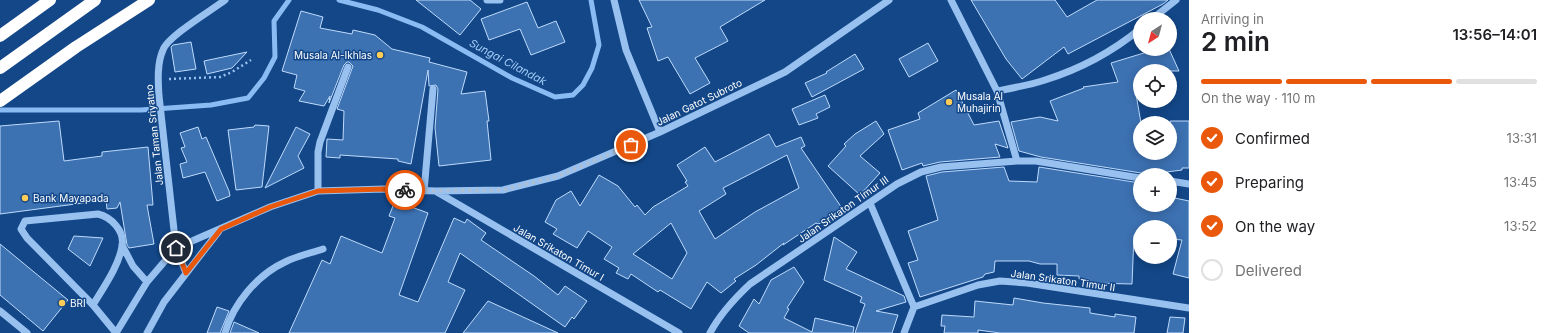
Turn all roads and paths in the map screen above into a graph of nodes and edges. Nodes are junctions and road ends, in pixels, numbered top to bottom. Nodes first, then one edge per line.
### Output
1 (50, 0) edge
2 (95, 0) edge
3 (149, 0) edge
4 (225, 0) edge
5 (487, 0) edge
6 (500, 0) edge
7 (614, 0) edge
8 (889, 0) edge
9 (951, 0) edge
10 (1176, 0) edge
11 (1161, 12) edge
12 (1133, 34) edge
13 (0, 36) edge
14 (252, 60) dead end
15 (348, 67) dead end
16 (0, 68) edge
17 (158, 80) junction
18 (433, 89) dead end
19 (997, 91) junction
20 (0, 101) edge
21 (660, 132) junction
22 (1017, 161) junction
23 (1133, 177) edge
24 (1177, 182) edge
25 (1189, 184) edge
26 (318, 191) junction
27 (424, 191) junction
28 (436, 191) junction
29 (870, 203) junction
30 (221, 229) junction
31 (122, 245) junction
32 (176, 248) junction
33 (323, 249) dead end
34 (186, 273) junction
35 (147, 282) junction
36 (94, 305) junction
37 (914, 307) junction
38 (1189, 308) edge
39 (0, 311) edge
40 (675, 332) edge
41 (27, 333) edge
42 (116, 333) edge
43 (147, 333) edge
44 (225, 333) edge
45 (710, 333) edge
46 (904, 333) edge

1 - 13 highway
2 - 16 highway
3 - 20 highway
4 - 17 street, Jalan Taman Sriyatno
5 - 6 street
7 - 21 street
8 - 21 street, Jalan Gatot Subroto
9 - 19 street
10 - 11 street
12 - 19 street
14 - 17 path
15 - 26 street
17 - 32 street, Jalan Taman Sriyatno
18 - 27 street
19 - 22 street
21 - 28 street, Jalan Gatot Subroto
22 - 23 street, Jalan Srikaton Timur III
22 - 29 street, Jalan Srikaton Timur III
24 - 25 street
26 - 27 street, Jalan Gatot Subroto
26 - 30 street, Jalan Gatot Subroto
27 - 28 street, Jalan Gatot Subroto
28 - 40 street, Jalan Srikaton Timur I
29 - 37 street
29 - 45 street, Jalan Srikaton Timur III
30 - 32 street, Jalan Gatot Subroto
30 - 34 street, Jalan Gatot Subroto
31 - 35 street
31 - 36 street
31 - 36 street
32 - 34 street, Jalan Taman Sriyatno
32 - 35 street, Jalan Gatot Subroto
33 - 44 street
34 - 43 street, Jalan Gatot Subroto
35 - 42 street, Jalan Gatot Subroto
36 - 42 street
37 - 38 street, Jalan Srikaton Timur II
37 - 46 street
39 - 41 street

